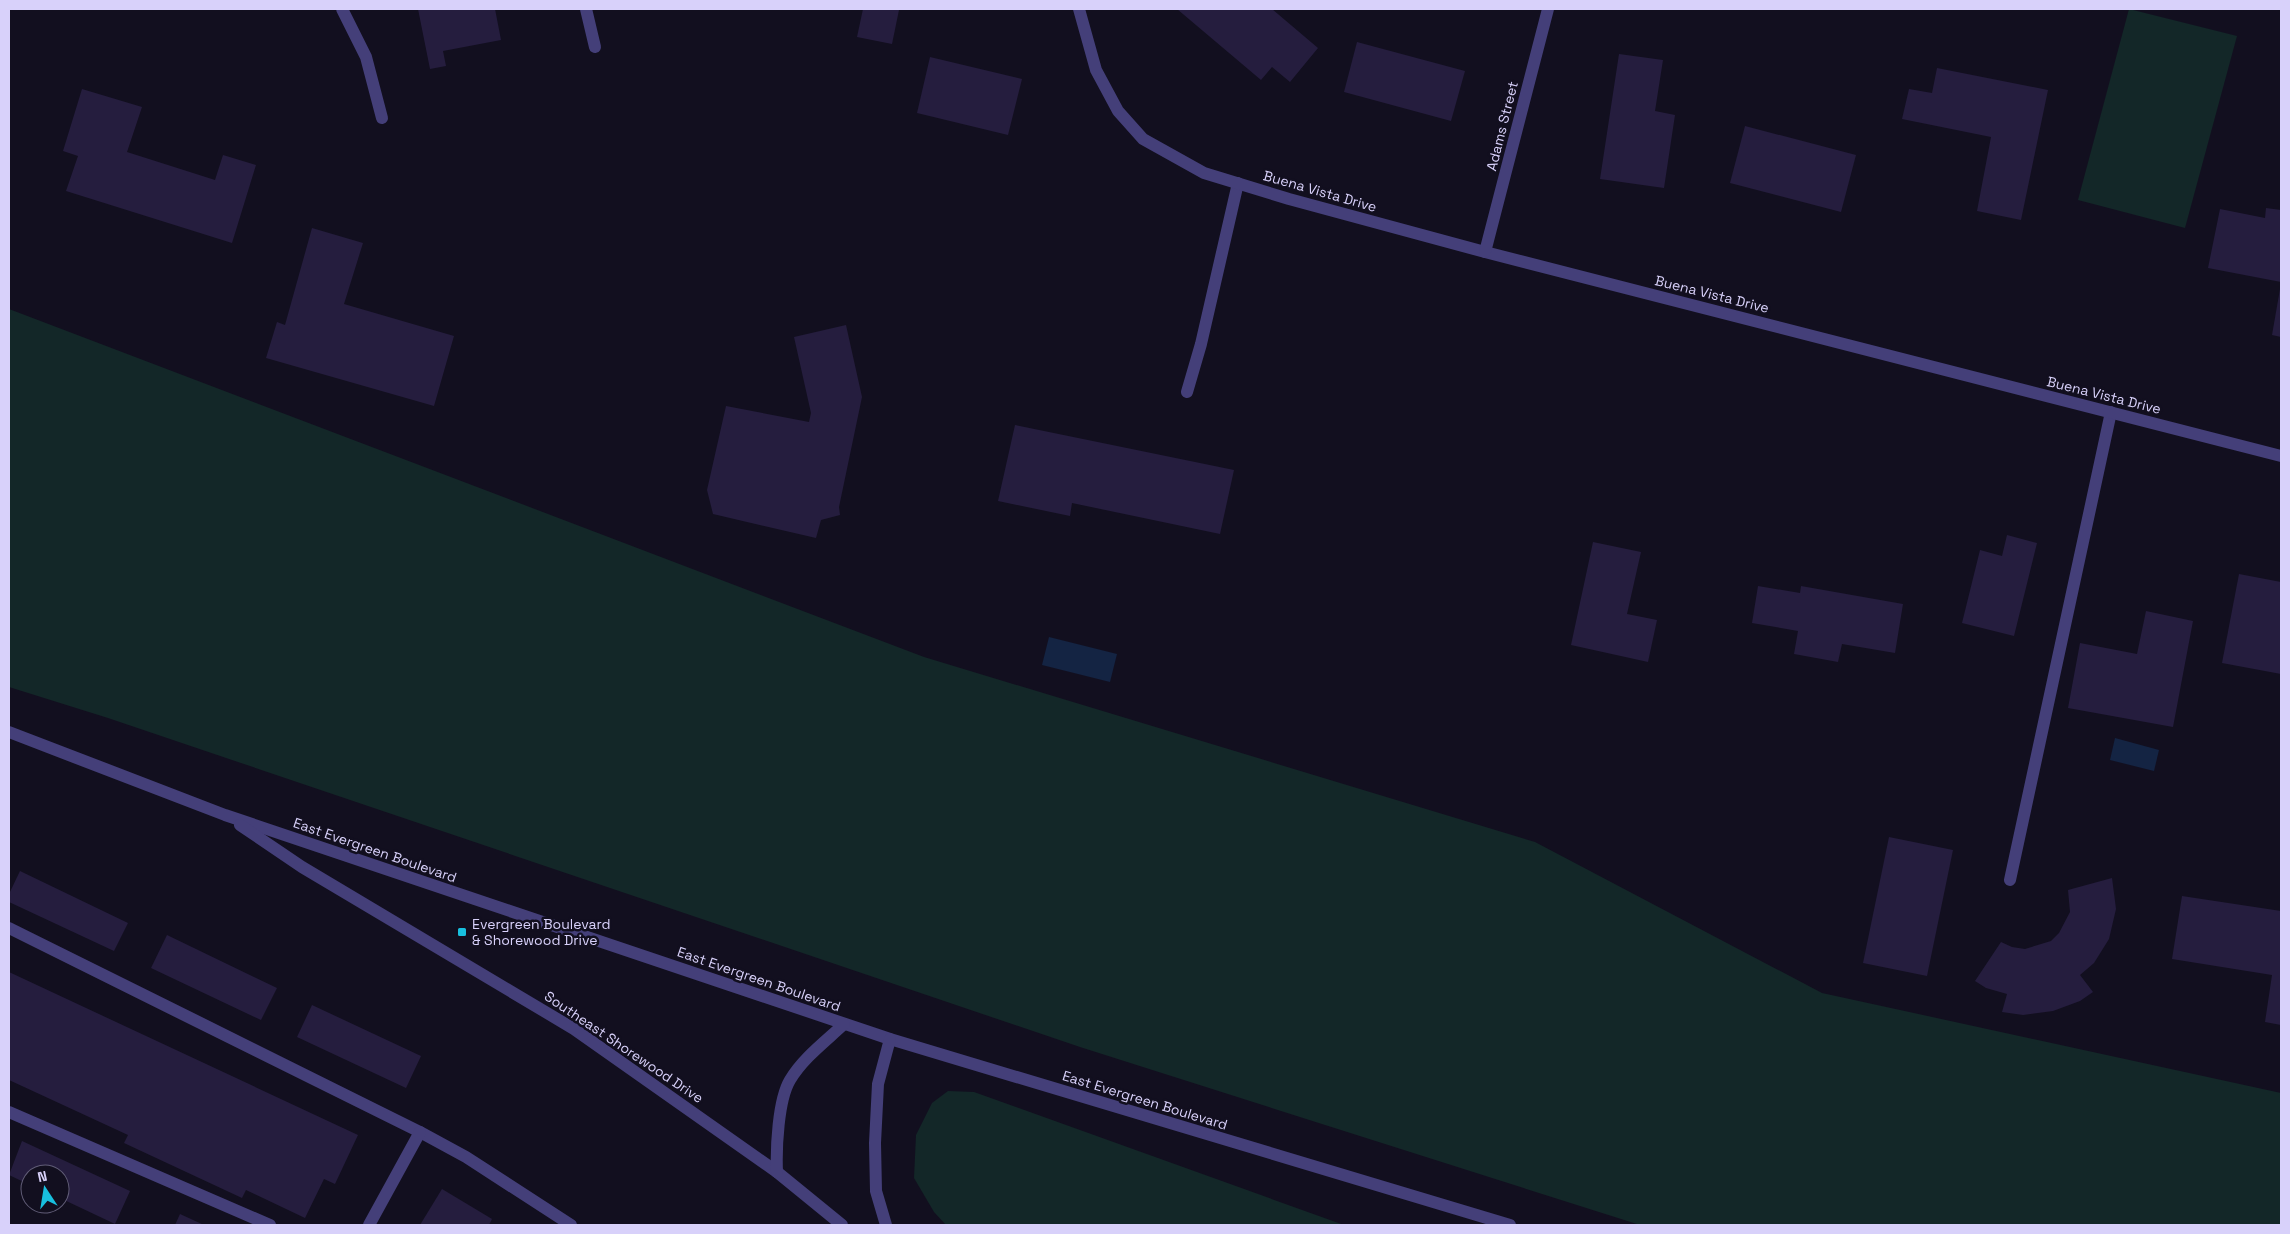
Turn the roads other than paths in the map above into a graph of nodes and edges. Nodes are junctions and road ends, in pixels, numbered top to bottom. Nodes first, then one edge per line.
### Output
1 (342, 9) edge
2 (586, 9) edge
3 (1079, 9) edge
4 (1548, 9) edge
5 (595, 47) dead end
6 (382, 118) dead end
7 (1238, 184) junction
8 (1485, 252) junction
9 (1187, 392) dead end
10 (2111, 412) junction
11 (2281, 456) edge
12 (9, 732) edge
13 (225, 815) junction
14 (2010, 880) dead end
15 (9, 928) edge
16 (844, 1024) junction
17 (890, 1039) junction
18 (9, 1112) edge
19 (420, 1132) junction
20 (777, 1172) junction
21 (270, 1225) edge
22 (370, 1225) edge
23 (571, 1225) edge
24 (842, 1225) edge
25 (886, 1225) edge
26 (1510, 1225) edge

1 - 6 street
2 - 5 street
3 - 7 street, Buena Vista Drive
4 - 8 street, Adams Street
7 - 8 street, Buena Vista Drive
7 - 9 street
8 - 10 street, Buena Vista Drive
10 - 11 street, Buena Vista Drive
10 - 14 street
12 - 13 street, East Evergreen Boulevard
13 - 16 street, East Evergreen Boulevard
13 - 20 street, Southeast Shorewood Drive
15 - 19 street
16 - 17 street, East Evergreen Boulevard
16 - 20 street
17 - 25 street
17 - 26 street, East Evergreen Boulevard
18 - 21 street
19 - 22 street
19 - 23 street
20 - 24 street, Southeast Shorewood Drive

